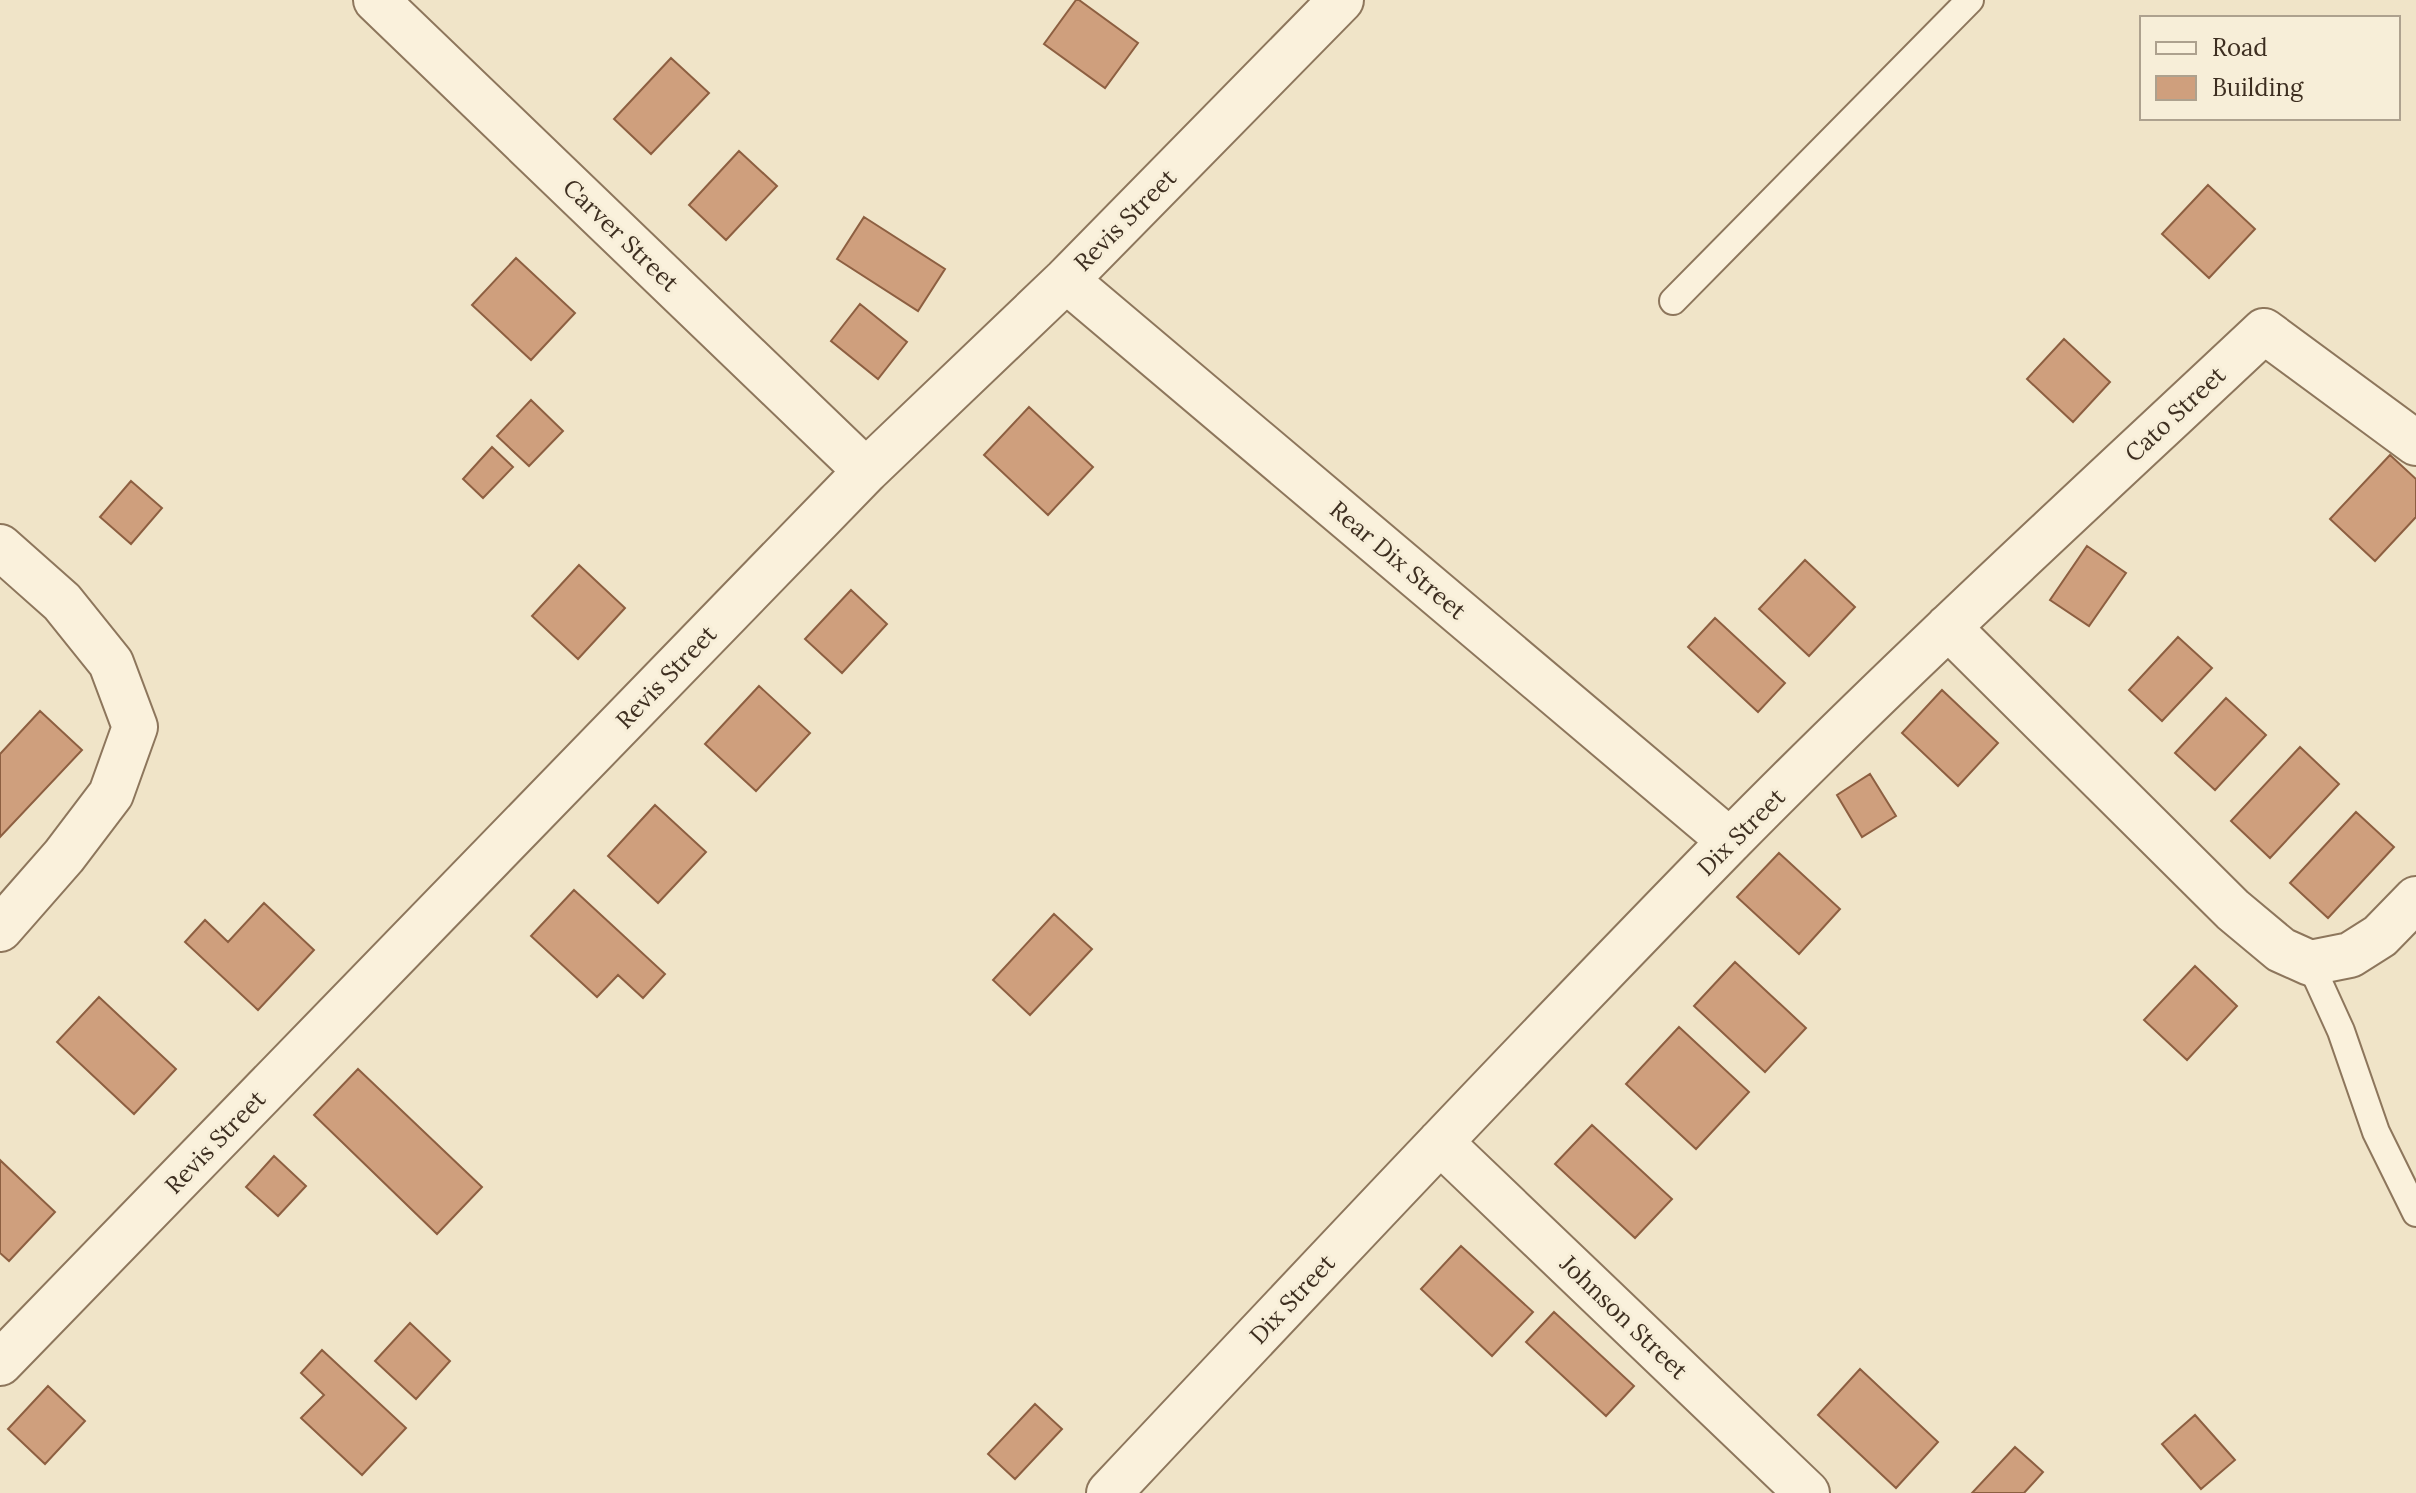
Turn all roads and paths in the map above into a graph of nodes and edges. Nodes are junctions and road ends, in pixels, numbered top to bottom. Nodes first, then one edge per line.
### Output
1 (376, 0) edge
2 (1341, 0) edge
3 (1970, 0) edge
4 (1066, 280) junction
5 (1673, 301) dead end
6 (2416, 443) edge
7 (866, 471) junction
8 (0, 547) edge
9 (1948, 627) junction
10 (1730, 841) junction
11 (2416, 899) edge
12 (0, 929) edge
13 (2310, 963) junction
14 (1440, 1142) junction
15 (2416, 1213) edge
16 (0, 1363) edge
17 (1109, 1493) edge
18 (1807, 1493) edge

1 - 7 street, Carver Street
2 - 4 street, Revis Street
3 - 5 lane
4 - 7 street, Revis Street
4 - 10 street, Rear Dix Street
6 - 9 street, Cato Street
7 - 16 street, Revis Street
8 - 12 street
9 - 10 street, Dix Street
9 - 13 street
10 - 14 street, Dix Street
11 - 13 street
13 - 15 lane
14 - 17 street, Dix Street
14 - 18 street, Johnson Street

